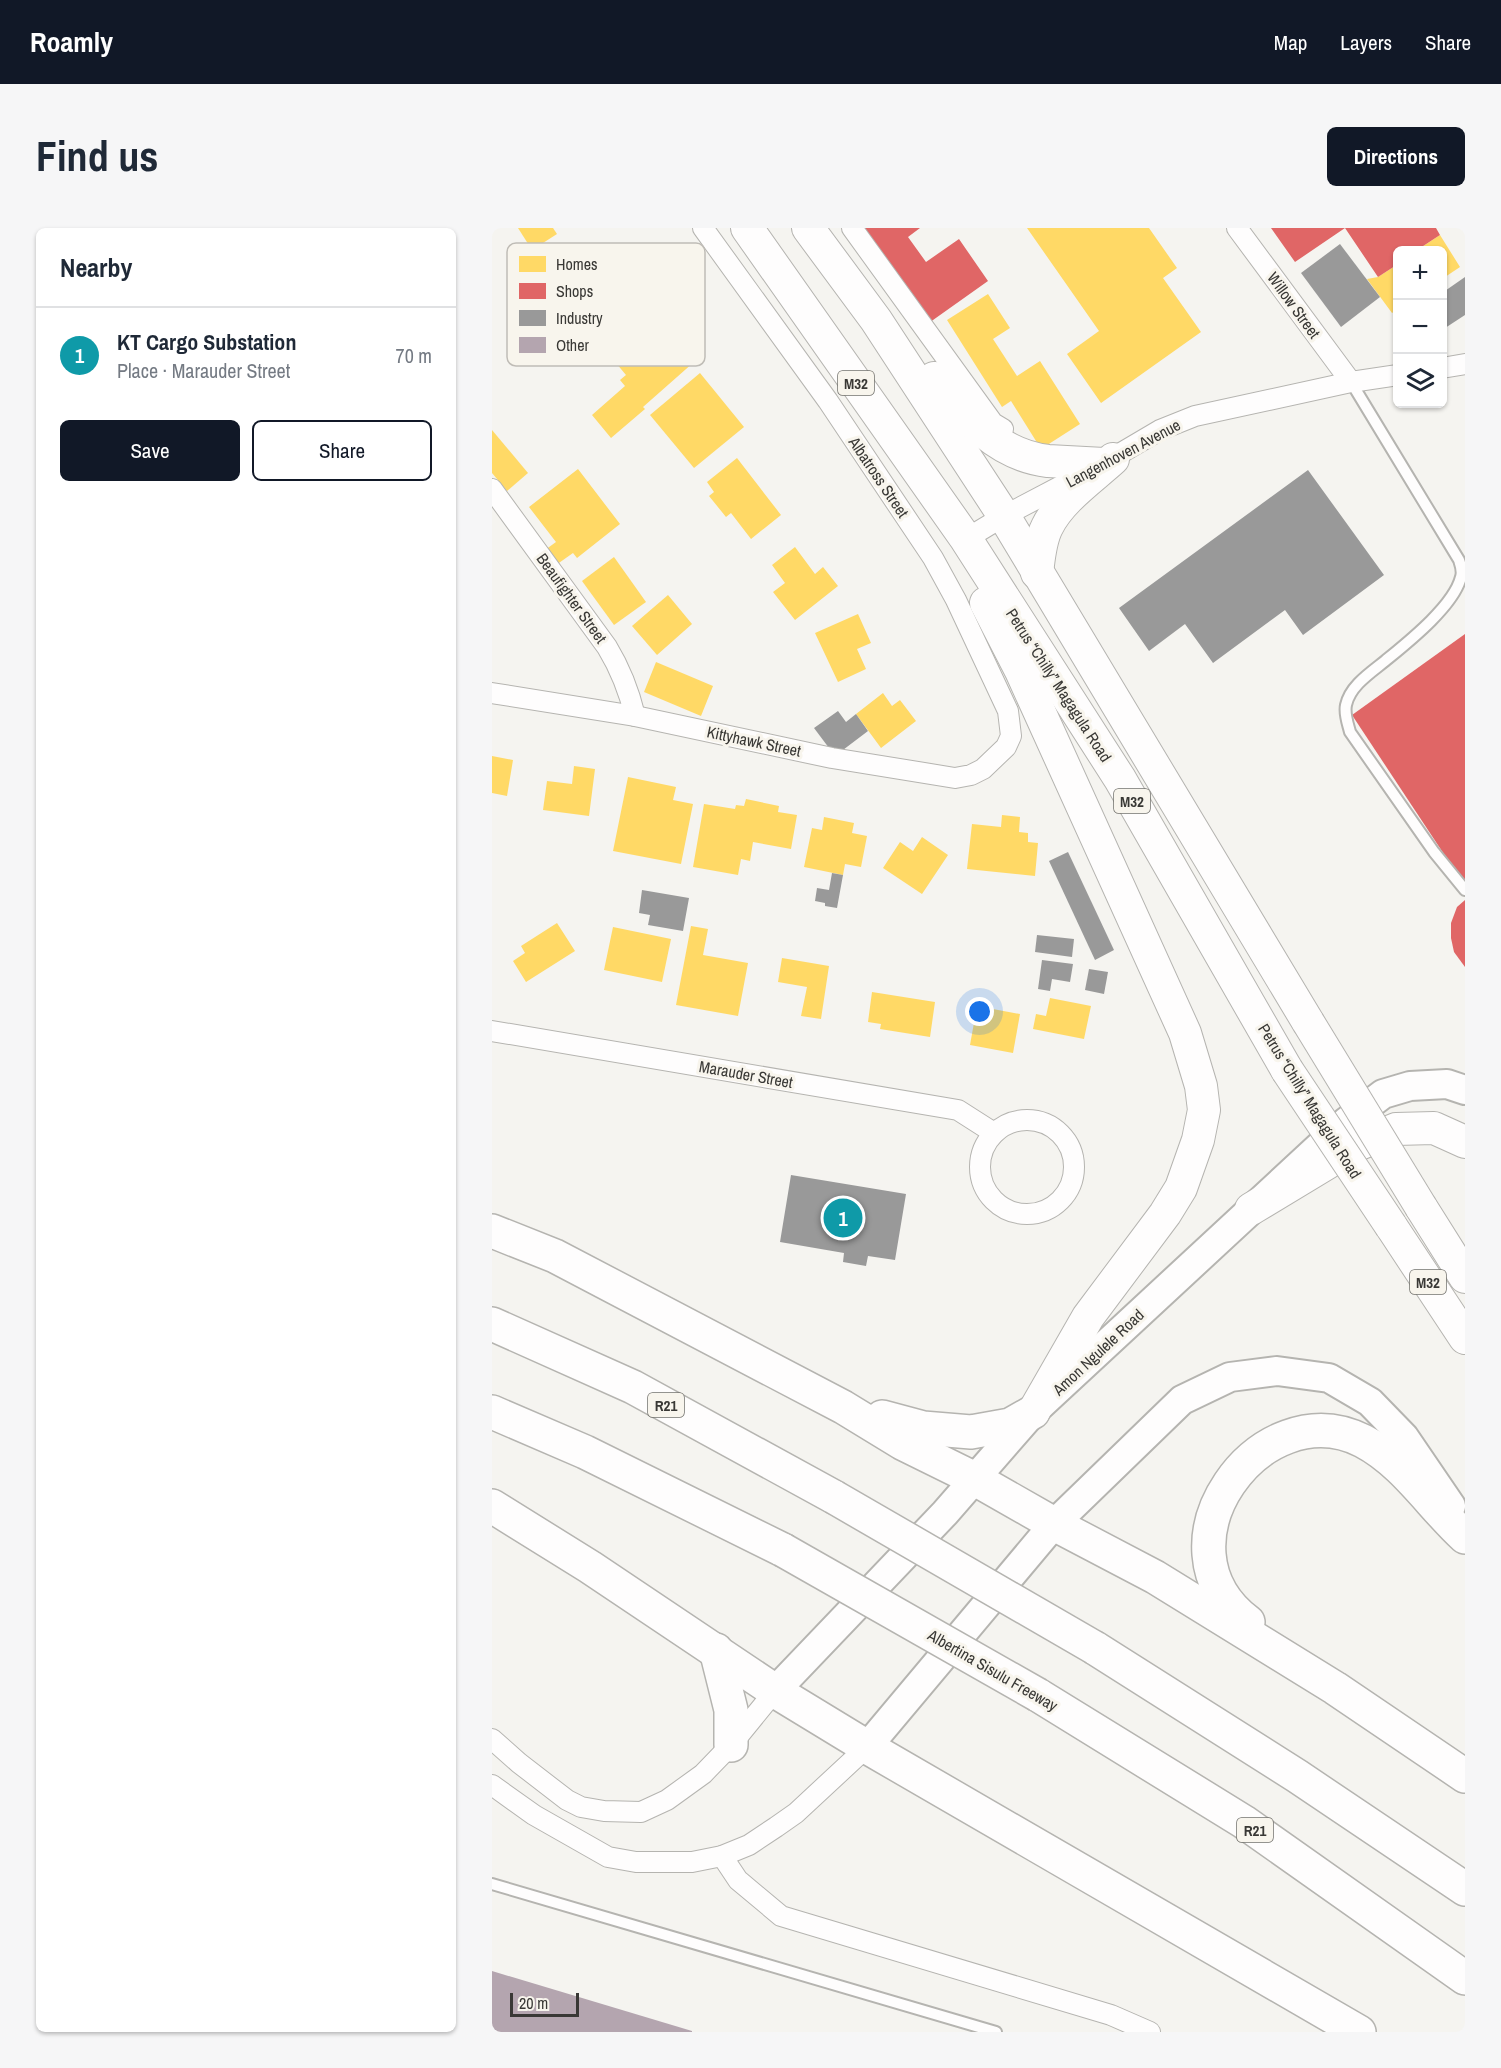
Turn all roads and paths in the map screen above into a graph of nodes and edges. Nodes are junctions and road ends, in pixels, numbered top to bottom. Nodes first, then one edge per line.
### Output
1 (703, 228) edge
2 (747, 228) edge
3 (808, 228) edge
4 (852, 228) edge
5 (1237, 228) edge
6 (876, 320) junction
7 (1465, 364) edge
8 (1447, 367) edge
9 (1393, 376) edge
10 (1351, 382) junction
11 (1027, 442) dead end
12 (1108, 461) junction
13 (492, 489) edge
14 (1004, 516) junction
15 (967, 540) junction
16 (1036, 573) junction
17 (492, 693) edge
18 (635, 716) junction
19 (1006, 747) joint
20 (1465, 890) edge
21 (492, 1031) edge
22 (1465, 1090) edge
23 (994, 1133) junction
24 (1465, 1142) edge
25 (1251, 1209) junction
26 (492, 1231) edge
27 (1465, 1277) edge
28 (492, 1324) edge
29 (1465, 1338) edge
30 (843, 1407) junction
31 (492, 1412) edge
32 (1034, 1412) junction
33 (975, 1479) junction
34 (492, 1506) edge
35 (1054, 1524) junction
36 (1465, 1528) edge
37 (1465, 1537) edge
38 (716, 1650) junction
39 (1335, 1688) junction
40 (775, 1691) junction
41 (492, 1739) edge
42 (731, 1745) junction
43 (867, 1746) junction
44 (1465, 1776) edge
45 (492, 1785) edge
46 (723, 1856) junction
47 (492, 1884) edge
48 (1465, 1889) edge
49 (1465, 1978) edge
50 (996, 2032) edge
51 (1150, 2032) edge
52 (1359, 2032) edge

1 - 19 street, Albatross Street
2 - 15 main road, Petrus “Chilly” Magagula Road / M32
3 - 6 main road, M32
4 - 11 street
5 - 10 street, Willow Street
6 - 12 main road
6 - 14 main road, M32
7 - 8 street
9 - 10 street, Langenhoven Avenue
10 - 12 street, Langenhoven Avenue
10 - 20 lane
12 - 14 street, Langenhoven Avenue
12 - 16 main road
13 - 18 street, Beaufighter Street
14 - 15 street, Langenhoven Avenue
14 - 16 main road, M32
15 - 29 main road, Petrus “Chilly” Magagula Road / M32, bridge
15 - 32 main road
16 - 27 main road, M32, bridge
17 - 18 street, Kittyhawk Street
18 - 19 street, Kittyhawk Street
21 - 23 street, Marauder Street
22 - 25 main road, Amon Ngulele Road
23 - 23 street
24 - 25 main road
25 - 32 main road, Amon Ngulele Road
26 - 30 highway
28 - 48 highway, R21, bridge
30 - 32 highway
30 - 33 highway
31 - 49 highway, Albertina Sisulu Freeway / R21, bridge
32 - 33 main road, Amon Ngulele Road
33 - 35 highway
33 - 40 main road, Amon Ngulele Road
34 - 38 highway
35 - 36 main road
35 - 39 highway
35 - 43 main road
37 - 39 highway
38 - 40 highway
38 - 42 highway
39 - 44 highway
40 - 42 street
40 - 43 highway
41 - 42 street
43 - 46 street
43 - 52 highway
45 - 46 street
46 - 51 street
47 - 50 lane

